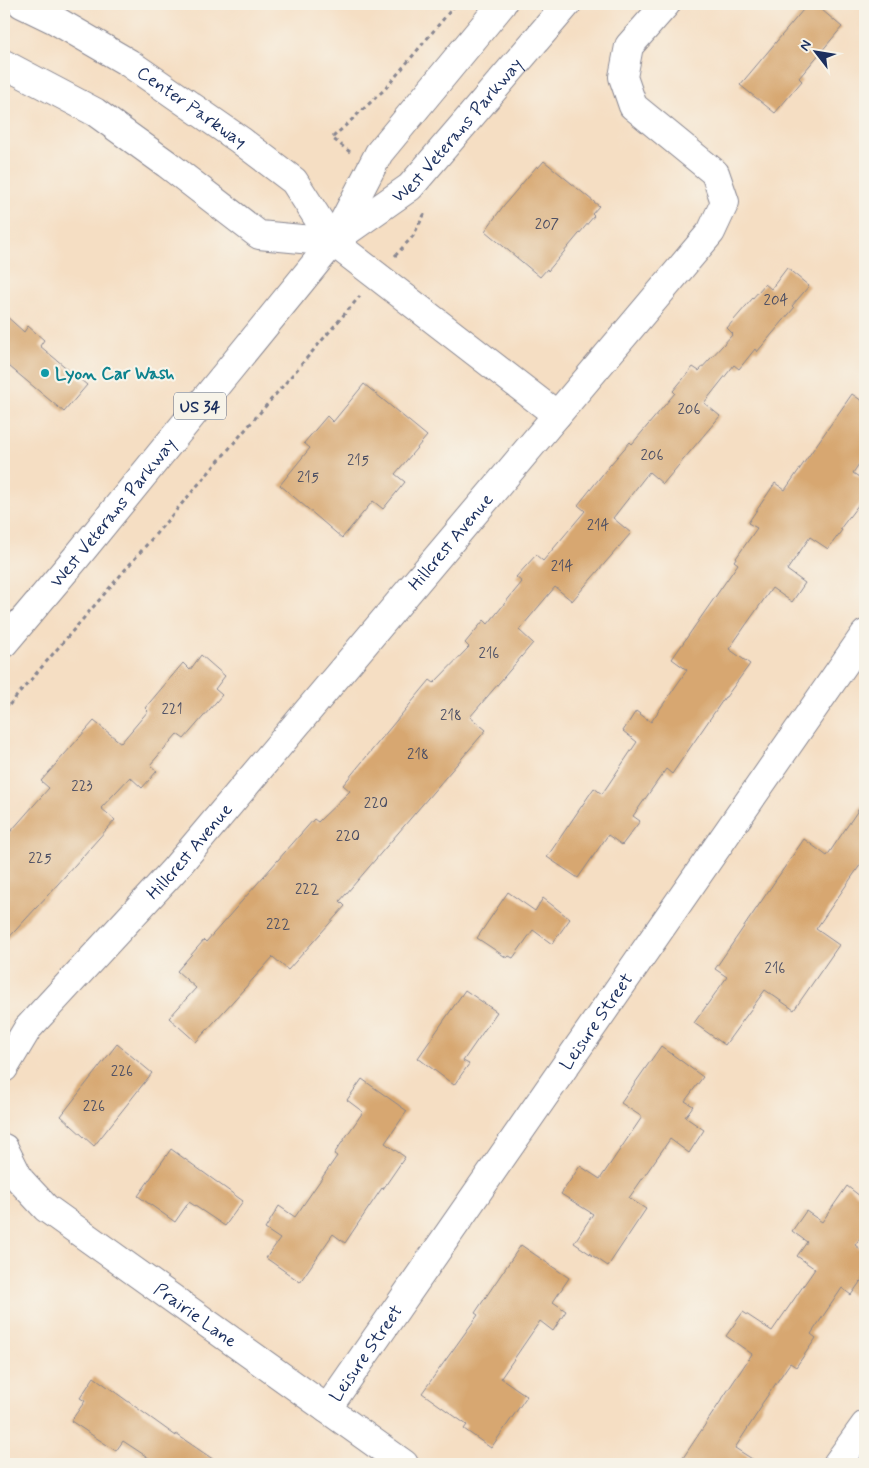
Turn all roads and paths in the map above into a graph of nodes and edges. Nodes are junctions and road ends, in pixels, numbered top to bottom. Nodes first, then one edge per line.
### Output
1 (22, 4) edge
2 (456, 4) edge
3 (502, 4) edge
4 (567, 4) edge
5 (666, 4) edge
6 (4, 64) edge
7 (346, 149) dead end
8 (418, 210) dead end
9 (413, 236) dead end
10 (333, 242) junction
11 (348, 309) dead end
12 (557, 414) junction
13 (865, 634) edge
14 (4, 643) edge
15 (4, 711) edge
16 (4, 1068) edge
17 (4, 1148) edge
18 (327, 1409) junction
19 (865, 1425) edge
20 (404, 1464) edge
21 (838, 1464) edge

1 - 10 street, Center Parkway
2 - 7 path
3 - 10 street, West Veterans Parkway / US 34
4 - 10 street, West Veterans Parkway / US 34
5 - 12 street, Hillcrest Avenue
6 - 10 street
8 - 9 path
10 - 12 street, Center Parkway
10 - 14 street, West Veterans Parkway / US 34
11 - 15 path
12 - 16 street, Hillcrest Avenue
13 - 18 street, Leisure Street
17 - 18 street, Prairie Lane
18 - 20 street, Prairie Lane
19 - 21 street

